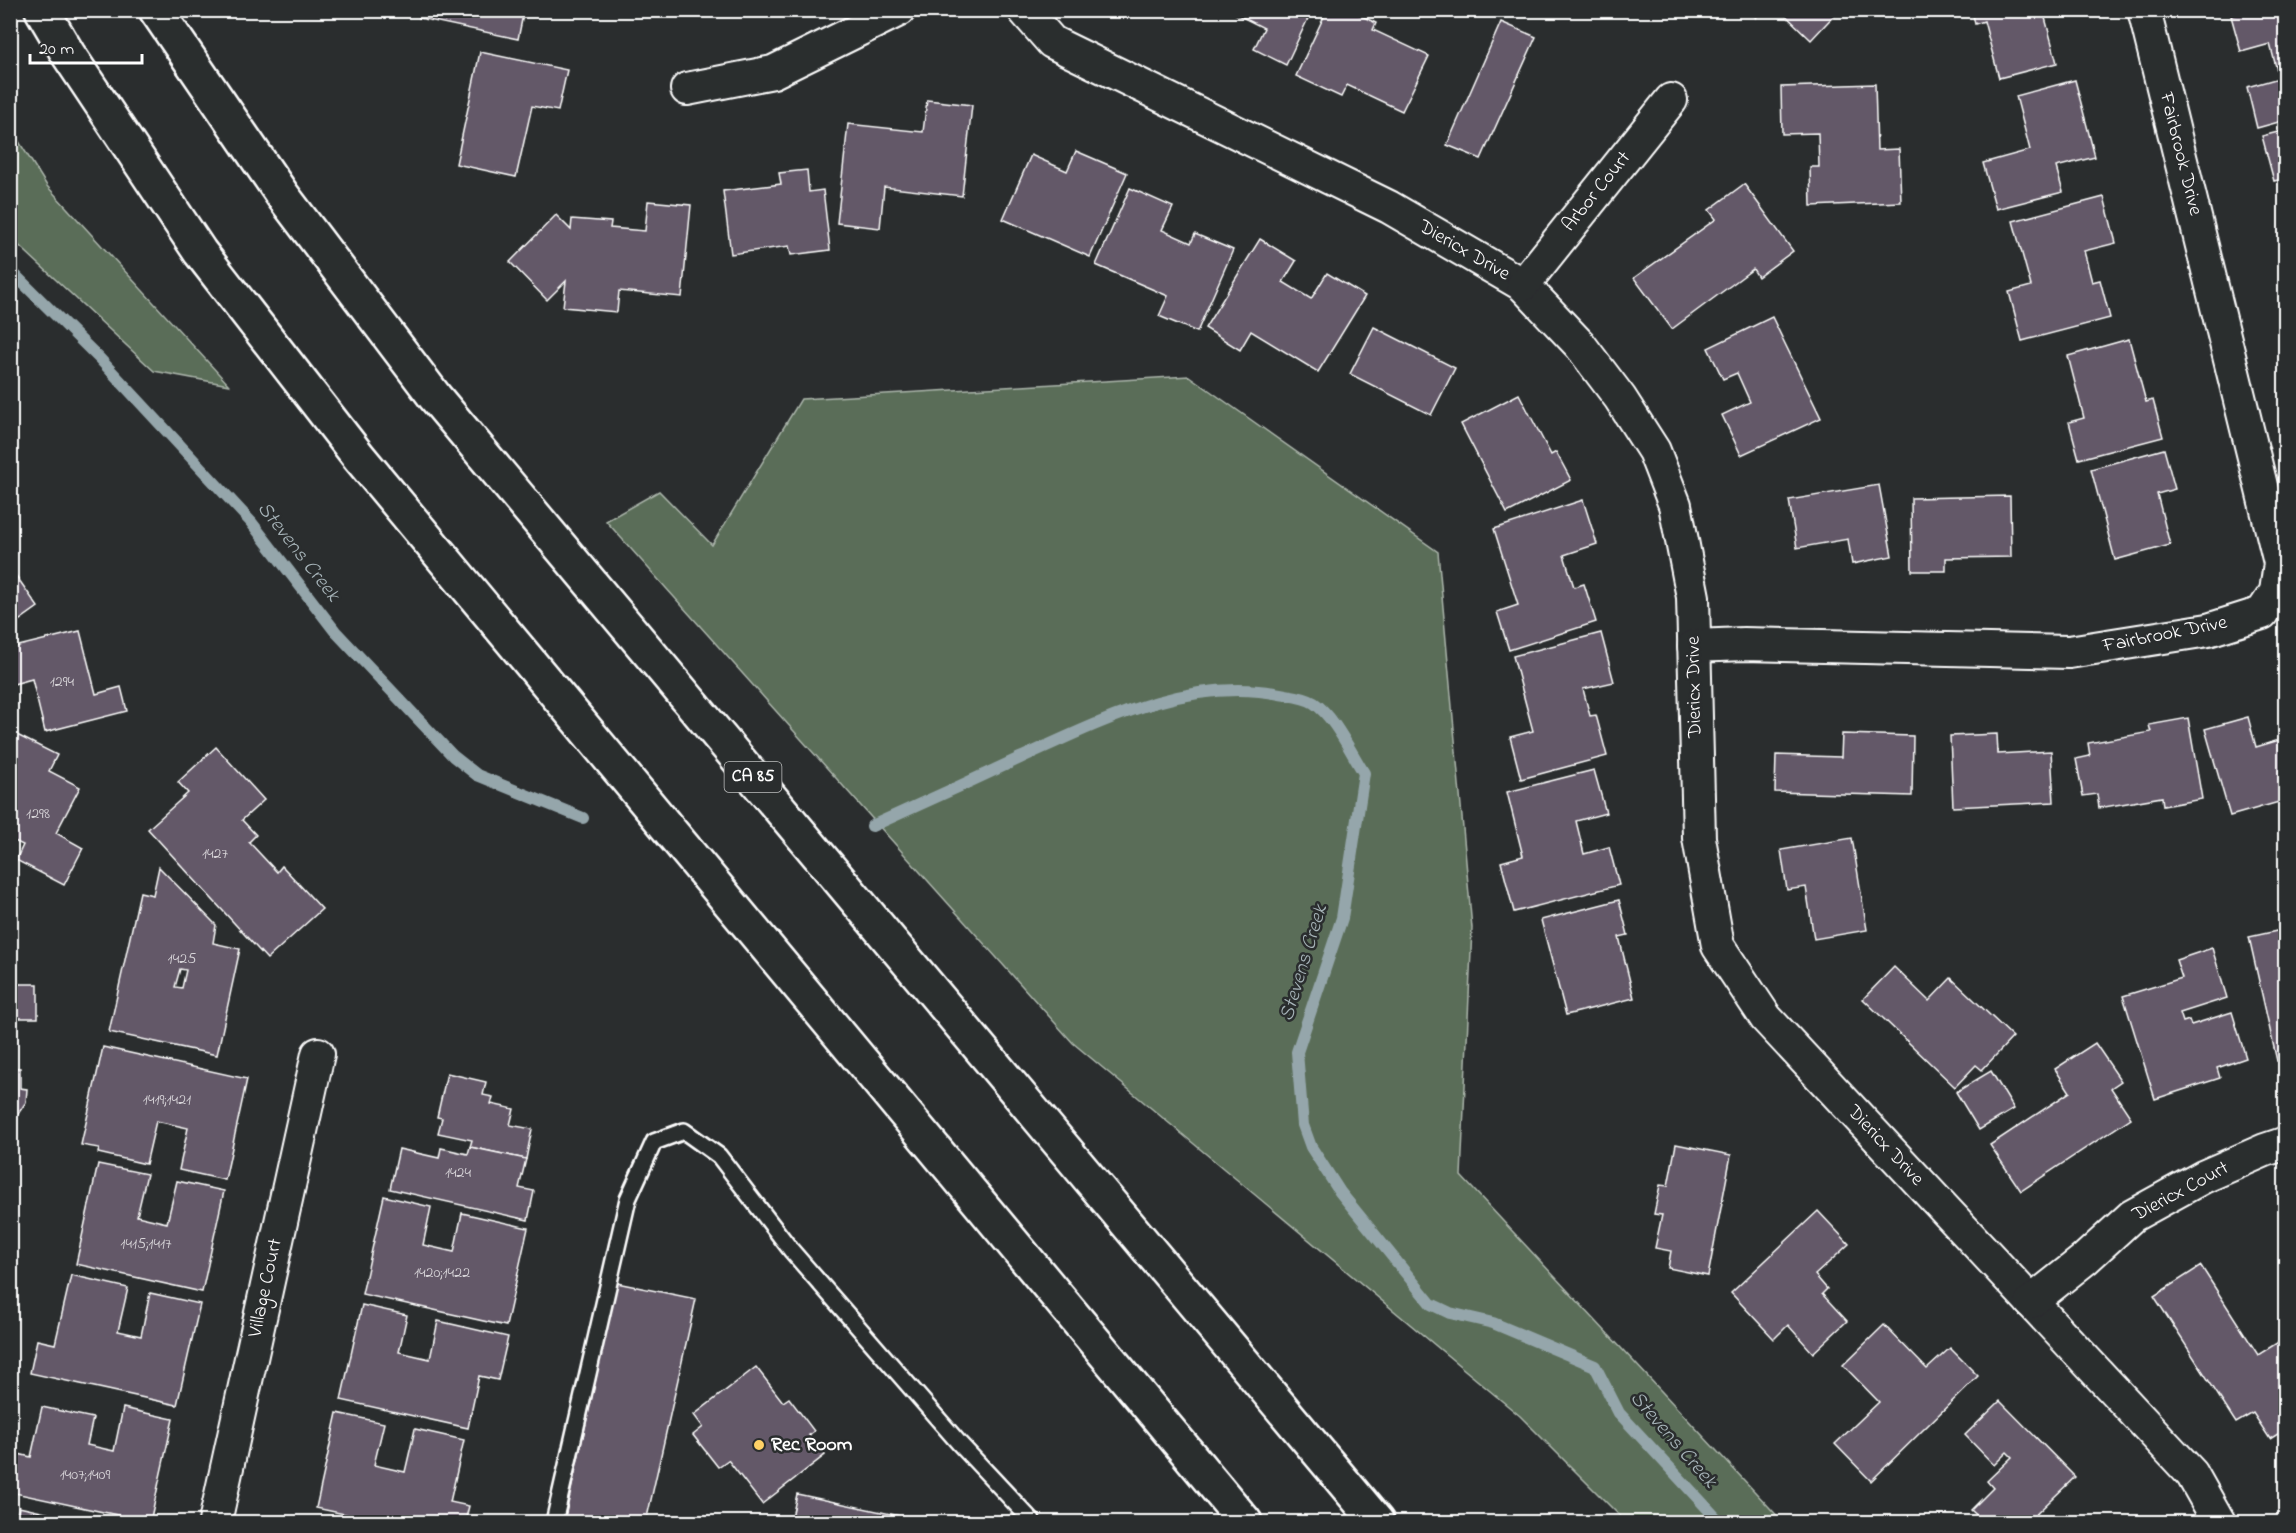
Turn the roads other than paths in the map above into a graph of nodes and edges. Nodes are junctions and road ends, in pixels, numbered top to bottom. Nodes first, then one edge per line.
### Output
1 (42, 10) edge
2 (156, 10) edge
3 (899, 10) edge
4 (1024, 10) edge
5 (2144, 10) edge
6 (687, 89) dead end
7 (1671, 100) dead end
8 (1523, 285) junction
9 (1694, 646) junction
10 (318, 1054) dead end
11 (2286, 1143) edge
12 (2031, 1302) junction
13 (215, 1522) edge
14 (554, 1522) edge
15 (1033, 1522) edge
16 (1245, 1522) edge
17 (1377, 1522) edge
18 (2219, 1522) edge

1 - 16 highway
2 - 17 highway, CA 85
3 - 6 street
4 - 8 street, Diericx Drive
5 - 9 street, Fairbrook Drive
7 - 8 street, Arbor Court
8 - 9 street, Diericx Drive
9 - 12 street, Diericx Drive
10 - 13 street, Village Court
11 - 12 street, Diericx Court
12 - 18 street, Diericx Drive
14 - 15 lane

